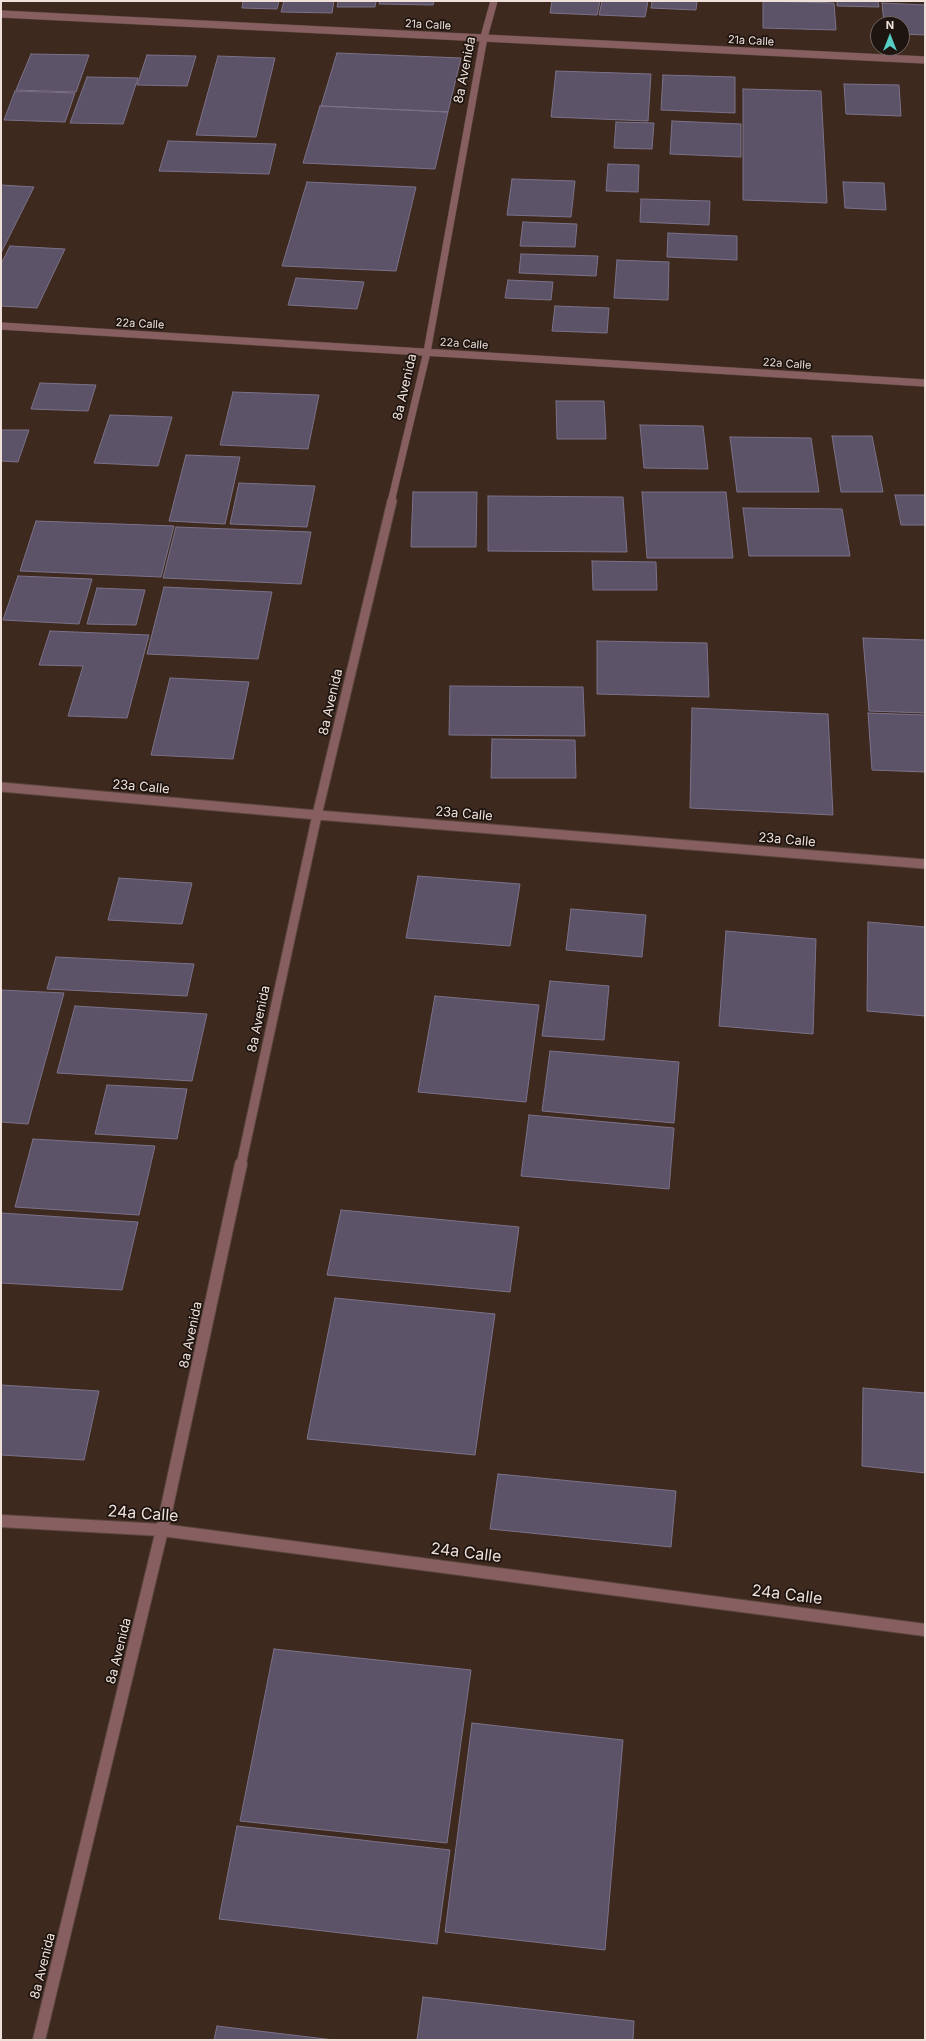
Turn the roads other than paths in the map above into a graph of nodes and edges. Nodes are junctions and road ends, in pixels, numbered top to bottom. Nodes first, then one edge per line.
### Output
1 (494, 1) edge
2 (1, 14) edge
3 (484, 38) junction
4 (925, 60) edge
5 (1, 326) edge
6 (427, 352) junction
7 (925, 383) edge
8 (1, 787) edge
9 (317, 815) junction
10 (925, 864) edge
11 (1, 1521) edge
12 (162, 1530) junction
13 (925, 1630) edge
14 (39, 2040) edge

1 - 3 street, 8a Avenida
2 - 3 street, 21a Calle
3 - 4 street, 21a Calle
3 - 6 street, 8a Avenida
5 - 6 street, 22a Calle
6 - 7 street, 22a Calle
6 - 9 street, 8a Avenida
8 - 9 street, 23a Calle
9 - 10 street, 23a Calle
9 - 12 street, 8a Avenida
11 - 12 street, 24a Calle
12 - 13 street, 24a Calle
12 - 14 street, 8a Avenida

